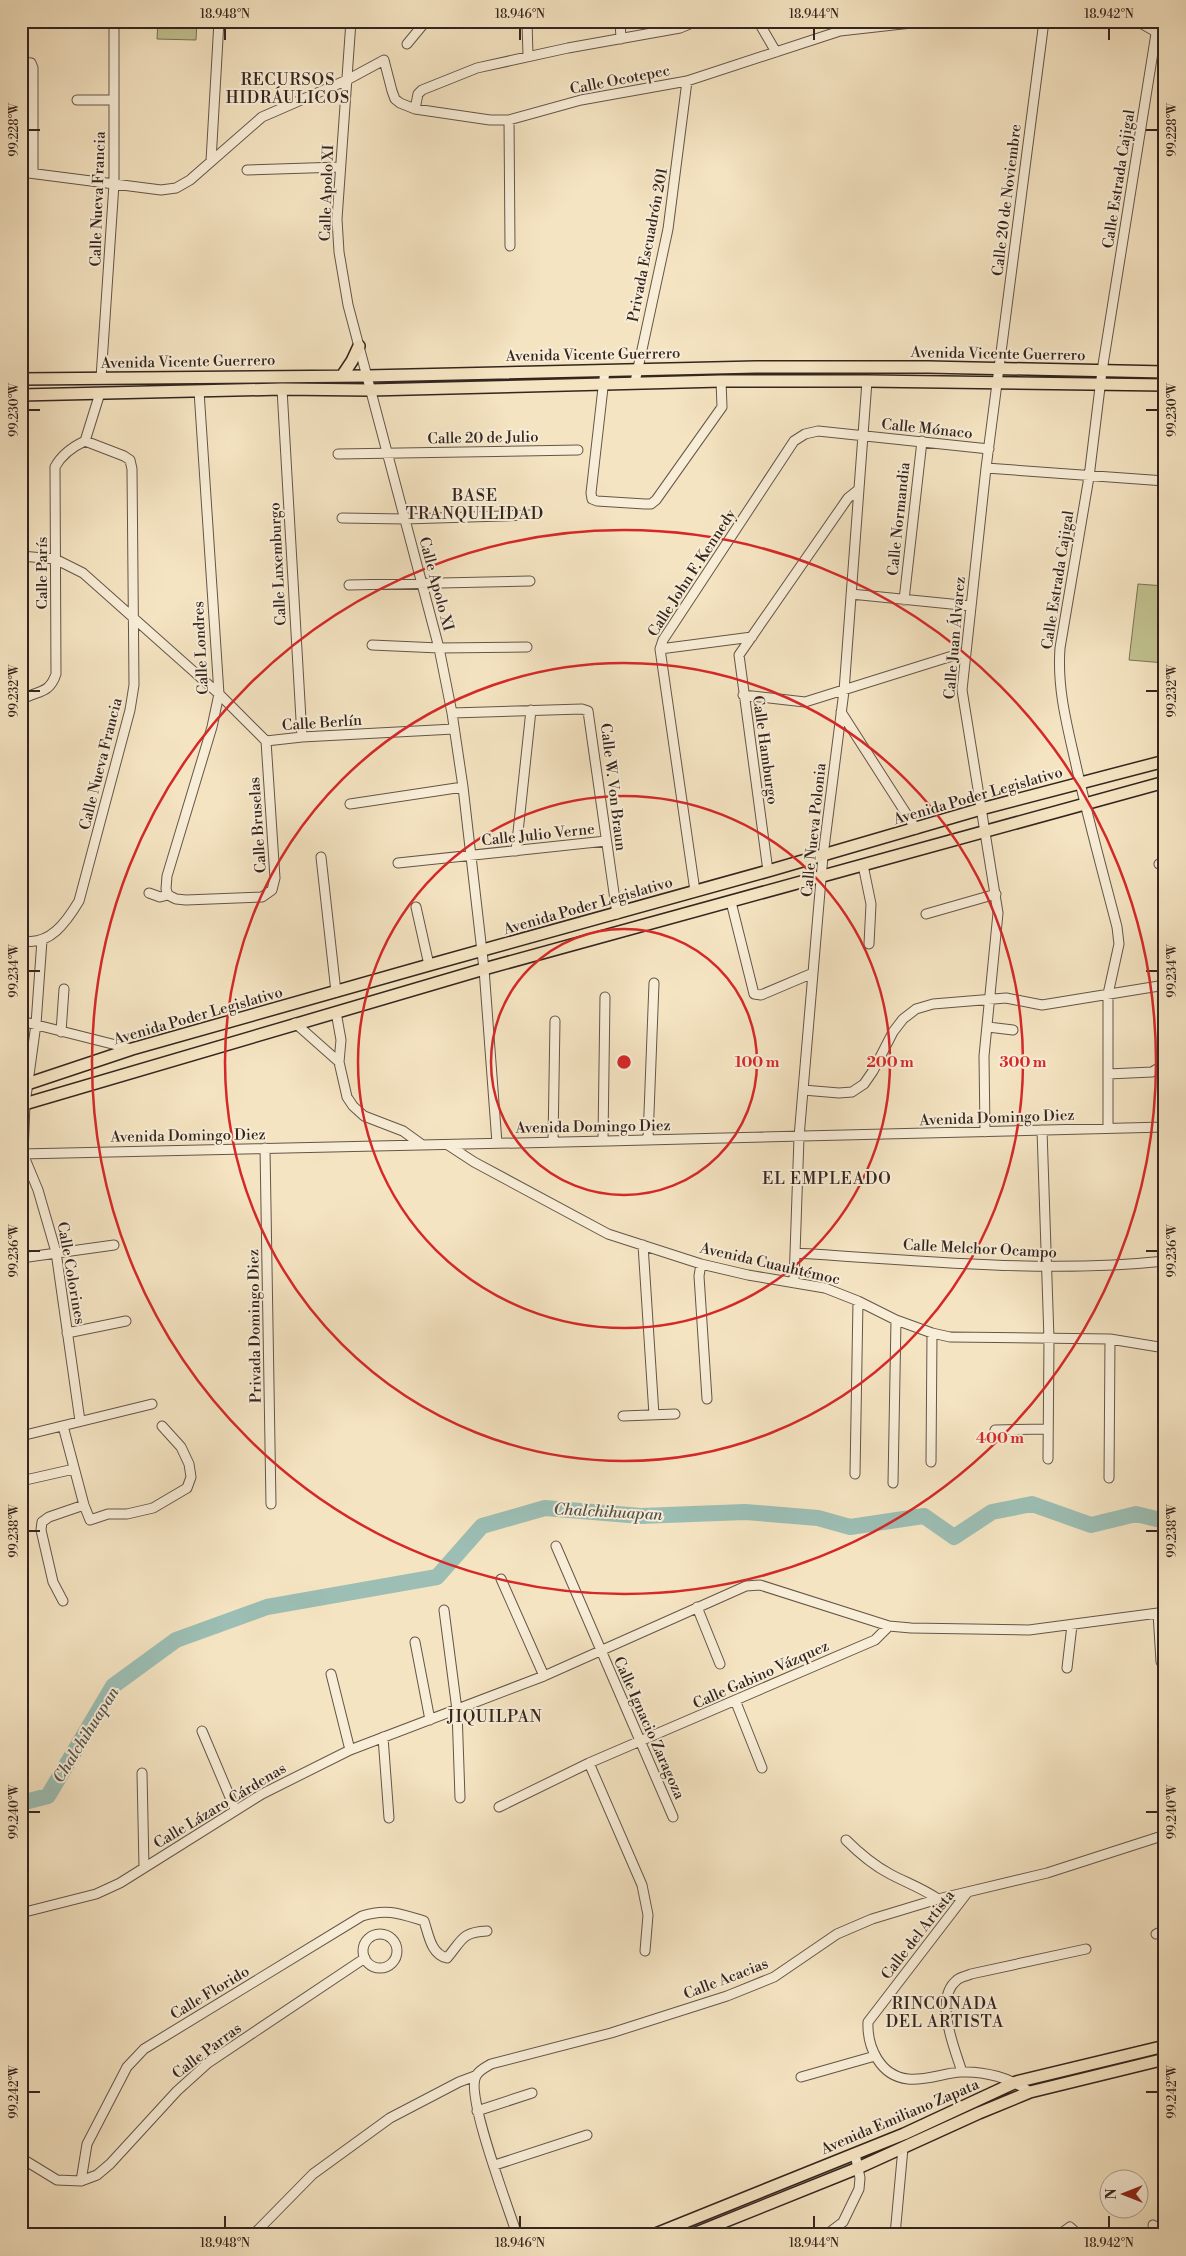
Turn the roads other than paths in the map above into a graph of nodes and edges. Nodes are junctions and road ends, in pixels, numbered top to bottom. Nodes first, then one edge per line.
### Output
1 (114, 21) edge
2 (219, 21) edge
3 (351, 21) edge
4 (426, 21) edge
5 (527, 21) edge
6 (620, 21) edge
7 (697, 21) edge
8 (758, 21) edge
9 (928, 21) edge
10 (1044, 21) edge
11 (1137, 21) edge
12 (1158, 21) edge
13 (1156, 32) junction
14 (1165, 37) edge
15 (621, 39) junction
16 (407, 44) dead end
17 (776, 52) junction
18 (528, 56) junction
19 (21, 62) edge
20 (347, 80) junction
21 (687, 82) junction
22 (21, 100) edge
23 (77, 100) dead end
24 (114, 100) junction
25 (33, 101) junction
26 (415, 109) junction
27 (509, 120) junction
28 (211, 161) junction
29 (340, 167) junction
30 (247, 170) dead end
31 (21, 172) edge
32 (33, 173) junction
33 (114, 184) junction
34 (510, 246) dead end
35 (359, 346) junction
36 (638, 369) junction
37 (999, 369) junction
38 (605, 370) junction
39 (1102, 371) junction
40 (1165, 372) edge
41 (342, 376) junction
42 (366, 376) junction
43 (101, 378) junction
44 (21, 379) edge
45 (721, 381) junction
46 (867, 381) junction
47 (635, 382) junction
48 (604, 383) junction
49 (997, 383) junction
50 (1101, 383) junction
51 (1165, 385) edge
52 (282, 389) junction
53 (370, 390) junction
54 (199, 391) junction
55 (100, 393) junction
56 (21, 394) edge
57 (862, 436) junction
58 (85, 441) junction
59 (922, 441) junction
60 (989, 449) junction
61 (578, 450) dead end
62 (338, 454) dead end
63 (388, 454) junction
64 (986, 468) junction
65 (1088, 477) junction
66 (1165, 481) edge
67 (858, 490) junction
68 (530, 515) dead end
69 (342, 518) dead end
70 (405, 519) junction
71 (21, 556) edge
72 (55, 559) junction
73 (530, 581) dead end
74 (422, 584) junction
75 (349, 585) dead end
76 (851, 594) junction
77 (904, 600) junction
78 (971, 606) junction
79 (134, 617) junction
80 (752, 637) junction
81 (372, 645) dead end
82 (527, 647) dead end
83 (438, 648) junction
84 (660, 649) junction
85 (965, 652) junction
86 (844, 691) junction
87 (219, 694) junction
88 (743, 696) junction
89 (21, 700) edge
90 (531, 710) junction
91 (841, 712) junction
92 (452, 713) junction
93 (454, 729) junction
94 (302, 737) junction
95 (266, 741) junction
96 (1165, 761) edge
97 (1165, 782) edge
98 (1080, 783) junction
99 (463, 787) junction
100 (1084, 803) junction
101 (350, 804) dead end
102 (981, 809) junction
103 (916, 829) junction
104 (985, 830) junction
105 (606, 841) junction
106 (516, 851) junction
107 (472, 856) junction
108 (824, 856) junction
109 (321, 857) dead end
110 (398, 863) dead end
111 (863, 865) junction
112 (768, 872) junction
113 (822, 876) junction
114 (695, 892) junction
115 (149, 894) dead end
116 (996, 894) junction
117 (168, 895) junction
118 (731, 902) junction
119 (416, 907) dead end
120 (617, 914) junction
121 (926, 914) dead end
122 (21, 940) edge
123 (42, 940) junction
124 (868, 944) dead end
125 (482, 951) junction
126 (429, 965) junction
127 (484, 969) junction
128 (813, 973) junction
129 (654, 983) dead end
130 (1165, 988) edge
131 (64, 989) dead end
132 (336, 992) junction
133 (1108, 994) junction
134 (605, 997) dead end
135 (990, 998) junction
136 (336, 1012) junction
137 (21, 1021) edge
138 (555, 1021) dead end
139 (295, 1023) junction
140 (36, 1024) junction
141 (988, 1027) junction
142 (1014, 1030) dead end
143 (61, 1032) junction
144 (132, 1049) junction
145 (339, 1062) junction
146 (1165, 1064) edge
147 (1108, 1074) junction
148 (24, 1085) edge
149 (803, 1090) junction
150 (23, 1104) edge
151 (1165, 1127) edge
152 (1108, 1128) junction
153 (1042, 1130) junction
154 (985, 1132) junction
155 (799, 1137) junction
156 (603, 1139) junction
157 (648, 1139) junction
158 (553, 1142) junction
159 (498, 1143) junction
160 (421, 1144) junction
161 (448, 1145) junction
162 (265, 1148) junction
163 (22, 1154) edge
164 (114, 1245) dead end
165 (643, 1245) junction
166 (56, 1252) junction
167 (795, 1253) junction
168 (21, 1258) edge
169 (1165, 1261) edge
170 (700, 1264) junction
171 (1046, 1267) junction
172 (794, 1283) junction
173 (858, 1301) junction
174 (896, 1320) junction
175 (126, 1321) dead end
176 (68, 1333) junction
177 (932, 1333) junction
178 (1049, 1339) junction
179 (1110, 1339) junction
180 (1165, 1348) edge
181 (708, 1399) dead end
182 (152, 1404) dead end
183 (654, 1414) junction
184 (675, 1414) dead end
185 (623, 1416) dead end
186 (80, 1421) junction
187 (63, 1426) junction
188 (162, 1426) dead end
189 (1048, 1429) junction
190 (996, 1430) dead end
191 (21, 1436) edge
192 (1165, 1458) edge
193 (1048, 1459) dead end
194 (931, 1462) dead end
195 (74, 1469) junction
196 (854, 1474) dead end
197 (1109, 1478) dead end
198 (21, 1481) edge
199 (893, 1484) dead end
200 (1164, 1492) edge
201 (271, 1504) dead end
202 (84, 1505) junction
203 (556, 1546) dead end
204 (501, 1579) dead end
205 (63, 1601) dead end
206 (697, 1607) junction
207 (444, 1610) dead end
208 (1161, 1612) edge
209 (1072, 1625) junction
210 (889, 1626) junction
211 (415, 1642) dead end
212 (600, 1650) junction
213 (1161, 1662) dead end
214 (720, 1664) dead end
215 (1067, 1668) dead end
216 (332, 1674) dead end
217 (544, 1676) junction
218 (735, 1700) junction
219 (457, 1710) junction
220 (430, 1720) junction
221 (202, 1731) dead end
222 (383, 1737) junction
223 (640, 1743) junction
224 (350, 1750) junction
225 (589, 1764) junction
226 (762, 1768) dead end
227 (142, 1773) dead end
228 (460, 1798) dead end
229 (499, 1807) dead end
230 (235, 1809) junction
231 (673, 1817) dead end
232 (389, 1818) dead end
233 (1165, 1835) edge
234 (846, 1840) dead end
235 (144, 1867) junction
236 (967, 1893) junction
237 (938, 1899) junction
238 (21, 1913) edge
239 (1165, 1930) edge
240 (487, 1931) dead end
241 (1156, 1934) dead end
242 (1086, 1949) dead end
243 (645, 1951) dead end
244 (365, 1958) dead end
245 (1165, 2046) edge
246 (875, 2056) junction
247 (1165, 2059) edge
248 (962, 2072) junction
249 (475, 2076) junction
250 (801, 2077) dead end
251 (1016, 2082) junction
252 (1030, 2092) junction
253 (532, 2093) dead end
254 (477, 2111) junction
255 (587, 2135) dead end
256 (903, 2148) junction
257 (855, 2154) junction
258 (21, 2158) edge
259 (494, 2165) junction
260 (858, 2168) junction
261 (81, 2181) junction
262 (1153, 2225) dead end
263 (682, 2229) edge
264 (1165, 2233) edge
265 (253, 2235) edge
266 (517, 2235) edge
267 (653, 2235) edge
268 (691, 2235) edge
269 (826, 2235) edge
270 (895, 2235) edge
271 (1058, 2235) edge
272 (1079, 2235) edge

1 - 24 street, Calle Nueva Francia
2 - 28 street
3 - 20 street, Calle Apolo XI
4 - 16 street
5 - 18 street
6 - 15 street
7 - 15 street
8 - 17 street
9 - 17 street, Calle Ocotepec
10 - 37 street, Calle 20 de Noviembre
11 - 13 street
12 - 13 street, Calle Estrada Cajigal
13 - 14 street
13 - 39 street, Calle Estrada Cajigal
15 - 18 street
17 - 21 street, Calle Ocotepec
18 - 26 street
19 - 25 street
20 - 26 street, Calle Ocotepec
20 - 28 street
20 - 29 street, Calle Apolo XI
21 - 27 street, Calle Ocotepec
21 - 36 street, Privada Escuadrón 201
22 - 25 street
23 - 24 street
24 - 33 street, Calle Nueva Francia
25 - 32 street
26 - 27 street, Calle Ocotepec
27 - 34 street
28 - 33 street
29 - 30 street
29 - 35 street, Calle Apolo XI
31 - 32 street
32 - 33 street
33 - 43 street, Calle Nueva Francia
35 - 41 main road
35 - 42 street, Calle Apolo XI
36 - 37 main road, Avenida Vicente Guerrero
36 - 38 main road, Avenida Vicente Guerrero
36 - 47 street, Privada Escuadrón 201
37 - 39 main road, Avenida Vicente Guerrero
37 - 49 street, Calle 20 de Noviembre
38 - 42 main road, Avenida Vicente Guerrero
38 - 48 street
39 - 40 main road, Avenida Vicente Guerrero
39 - 50 street, Calle Estrada Cajigal
41 - 42 main road, Avenida Vicente Guerrero
41 - 43 main road, Avenida Vicente Guerrero
42 - 53 street, Calle Apolo XI
43 - 44 main road, Avenida Vicente Guerrero
45 - 46 main road, Avenida Vicente Guerrero
45 - 47 main road, Avenida Vicente Guerrero
45 - 48 street
46 - 49 main road, Avenida Vicente Guerrero
46 - 57 street, Calle Nueva Polonia
47 - 48 main road, Avenida Vicente Guerrero
48 - 53 main road, Avenida Vicente Guerrero
49 - 50 main road, Avenida Vicente Guerrero
49 - 60 street, Calle Juan Álvarez
50 - 51 main road, Avenida Vicente Guerrero
50 - 65 street, Calle Estrada Cajigal
52 - 53 main road, Avenida Vicente Guerrero
52 - 54 main road, Avenida Vicente Guerrero
52 - 94 street, Calle Luxemburgo
53 - 63 street, Calle Apolo XI
54 - 55 main road, Avenida Vicente Guerrero
54 - 87 street, Calle Londres
55 - 56 main road, Avenida Vicente Guerrero
55 - 58 street
57 - 59 street, Calle Mónaco
57 - 67 street, Calle Nueva Polonia
57 - 84 street, Calle John F. Kennedy
58 - 72 street, Calle París
58 - 79 street, Calle Nueva Francia
59 - 60 street, Calle Mónaco
59 - 77 street, Calle Normandia
60 - 64 street, Calle Juan Álvarez
61 - 63 street, Calle 20 de Julio
62 - 63 street, Calle 20 de Julio
63 - 70 street, Calle Apolo XI
64 - 65 street
64 - 78 street, Calle Juan Álvarez
65 - 66 street
65 - 98 street, Calle Estrada Cajigal
67 - 76 street, Calle Nueva Polonia
67 - 80 street, Calle Hamburgo
68 - 70 street
69 - 70 street
70 - 74 street, Calle Apolo XI
71 - 72 street, Calle Berlín
72 - 79 street, Calle Berlín
72 - 89 street, Calle París
73 - 74 street
74 - 75 street
74 - 83 street, Calle Apolo XI
76 - 77 street
76 - 86 street, Calle Nueva Polonia
77 - 78 street
78 - 85 street, Calle Juan Álvarez
79 - 87 street, Calle Berlín
79 - 123 street, Calle Nueva Francia
80 - 84 street
80 - 88 street, Calle Hamburgo
81 - 83 street
82 - 83 street
83 - 92 street, Calle Apolo XI
84 - 114 street, Calle John F. Kennedy
85 - 86 street
85 - 102 street, Calle Juan Álvarez
86 - 88 street
86 - 91 street, Calle Nueva Polonia
87 - 95 street, Calle Berlín
87 - 117 street, Calle Londres
88 - 112 street, Calle Hamburgo
90 - 92 street, Calle W. Von Braun
90 - 105 street, Calle W. Von Braun
90 - 106 street
91 - 103 street
91 - 108 street, Calle Nueva Polonia
92 - 93 street, Calle Apolo XI
93 - 94 street, Calle Berlín
93 - 99 street, Calle Apolo XI
94 - 95 street, Calle Berlín
95 - 117 street, Calle Bruselas
96 - 98 main road, Avenida Poder Legislativo
97 - 100 main road
98 - 100 street, Calle Estrada Cajigal
98 - 102 main road, Avenida Poder Legislativo
99 - 101 street
99 - 107 street, Calle Apolo XI
100 - 104 main road
100 - 133 street, Calle Estrada Cajigal
102 - 103 main road, Avenida Poder Legislativo
102 - 104 street, Calle Juan Álvarez
103 - 108 main road, Avenida Poder Legislativo
104 - 111 main road
104 - 116 street, Calle Juan Álvarez
105 - 106 street, Calle Julio Verne
105 - 120 street, Calle W. Von Braun
106 - 107 street, Calle Julio Verne
107 - 110 street, Calle Julio Verne
107 - 125 street, Calle Apolo XI
108 - 112 main road, Avenida Poder Legislativo
108 - 113 street, Calle Nueva Polonia
109 - 132 street
111 - 113 main road
111 - 124 street
112 - 114 main road, Avenida Poder Legislativo
113 - 118 main road
113 - 128 street, Calle Nueva Polonia
114 - 120 main road, Avenida Poder Legislativo
115 - 117 street
116 - 121 street
116 - 135 street, Calle Juan Álvarez
118 - 127 main road
118 - 128 street
119 - 126 street
120 - 125 main road, Avenida Poder Legislativo
122 - 123 street
123 - 140 street
125 - 126 main road, Avenida Poder Legislativo
125 - 127 street, Calle Apolo XI
126 - 132 main road, Avenida Poder Legislativo
127 - 136 main road
127 - 159 street, Calle Apolo XI
128 - 149 street, Calle Nueva Polonia
129 - 157 street
130 - 133 street
131 - 143 street
132 - 144 main road, Avenida Poder Legislativo
133 - 135 street
133 - 147 street, Calle Estrada Cajigal
134 - 156 street
135 - 141 street, Calle Juan Álvarez
135 - 149 street
136 - 139 main road
136 - 145 street
137 - 140 street
138 - 158 street
139 - 145 street
139 - 150 main road
140 - 143 street
140 - 148 street
141 - 142 street
141 - 154 street, Calle Juan Álvarez
143 - 144 street
144 - 148 main road, Avenida Poder Legislativo
145 - 160 street
146 - 147 street
147 - 152 street, Calle Estrada Cajigal
148 - 150 street
149 - 155 street, Calle Nueva Polonia
150 - 163 street, Calle Colorines
151 - 152 street, Avenida Domingo Diez
152 - 153 street, Avenida Domingo Diez
153 - 154 street, Avenida Domingo Diez
153 - 171 street
154 - 155 street, Avenida Domingo Diez
155 - 157 street, Avenida Domingo Diez
155 - 167 street, Calle Nueva Polonia
156 - 157 street, Avenida Domingo Diez
156 - 158 street, Avenida Domingo Diez
158 - 159 street, Avenida Domingo Diez
159 - 161 street, Avenida Domingo Diez
160 - 161 street, Avenida Domingo Diez
160 - 162 street, Avenida Domingo Diez
161 - 165 street, Avenida Cuauhtémoc
162 - 163 street, Avenida Domingo Diez
162 - 201 street, Privada Domingo Diez
163 - 166 street, Calle Colorines
164 - 166 street
165 - 170 street, Avenida Cuauhtémoc
165 - 183 street
166 - 168 street
166 - 176 street, Calle Colorines
167 - 171 street, Calle Melchor Ocampo
167 - 172 street, Calle Nueva Polonia
169 - 171 street, Calle Melchor Ocampo
170 - 172 street, Avenida Cuauhtémoc
170 - 181 street
171 - 178 street
172 - 173 street, Avenida Cuauhtémoc
173 - 174 street, Avenida Cuauhtémoc
173 - 196 street
174 - 177 street, Avenida Cuauhtémoc
174 - 199 street
175 - 176 street
176 - 186 street, Calle Colorines
177 - 178 street, Avenida Cuauhtémoc
177 - 194 street
178 - 179 street, Avenida Cuauhtémoc
178 - 189 street
179 - 180 street, Avenida Cuauhtémoc
179 - 197 street
182 - 186 street
183 - 184 street
183 - 185 street
186 - 187 street
187 - 191 street
187 - 195 street
188 - 202 street
189 - 190 street
189 - 193 street
192 - 200 street
195 - 198 street
195 - 202 street
202 - 205 street
203 - 212 street, Calle Ignacio Zaragoza
204 - 217 street
206 - 210 street, Calle Lázaro Cárdenas
206 - 212 street, Calle Lázaro Cárdenas
206 - 214 street
207 - 219 street
208 - 209 street, Calle Lázaro Cárdenas
208 - 213 street
209 - 210 street, Calle Lázaro Cárdenas
209 - 215 street
210 - 218 street, Calle Gabino Vázquez
211 - 220 street
212 - 217 street, Calle Lázaro Cárdenas
212 - 223 street, Calle Ignacio Zaragoza
216 - 224 street
217 - 219 street, Calle Lázaro Cárdenas
218 - 223 street, Calle Gabino Vázquez
218 - 226 street
219 - 220 street, Calle Lázaro Cárdenas
219 - 228 street
220 - 222 street, Calle Lázaro Cárdenas
221 - 230 street
222 - 224 street, Calle Lázaro Cárdenas
222 - 232 street
223 - 225 street, Calle Gabino Vázquez
223 - 231 street, Calle Ignacio Zaragoza
224 - 230 street, Calle Lázaro Cárdenas
225 - 229 street, Calle Gabino Vázquez
225 - 243 street
227 - 235 street
230 - 235 street, Calle Lázaro Cárdenas
233 - 236 street, Calle Acacias
234 - 237 street
235 - 238 street, Calle Lázaro Cárdenas
236 - 237 street, Calle Acacias
236 - 246 street, Calle del Artista
237 - 249 street, Calle Acacias
239 - 241 street
240 - 261 street, Calle Florido
242 - 248 street
244 - 261 street, Calle Parras
245 - 251 main road, Avenida Emiliano Zapata
246 - 248 street, Calle del Artista
246 - 250 street
247 - 252 main road, Avenida Emiliano Zapata
248 - 251 street, Calle del Artista
249 - 254 street
249 - 265 street, Calle Acacias
251 - 252 street, Calle del Artista
251 - 257 main road, Avenida Emiliano Zapata
252 - 256 main road, Avenida Emiliano Zapata
253 - 254 street
254 - 259 street
255 - 259 street
256 - 260 main road, Avenida Emiliano Zapata
256 - 270 street
257 - 260 street
257 - 263 main road, Avenida Emiliano Zapata
258 - 261 street
259 - 266 street
260 - 268 main road, Avenida Emiliano Zapata
260 - 269 street
262 - 264 street
263 - 267 main road, Avenida Emiliano Zapata
271 - 272 street

